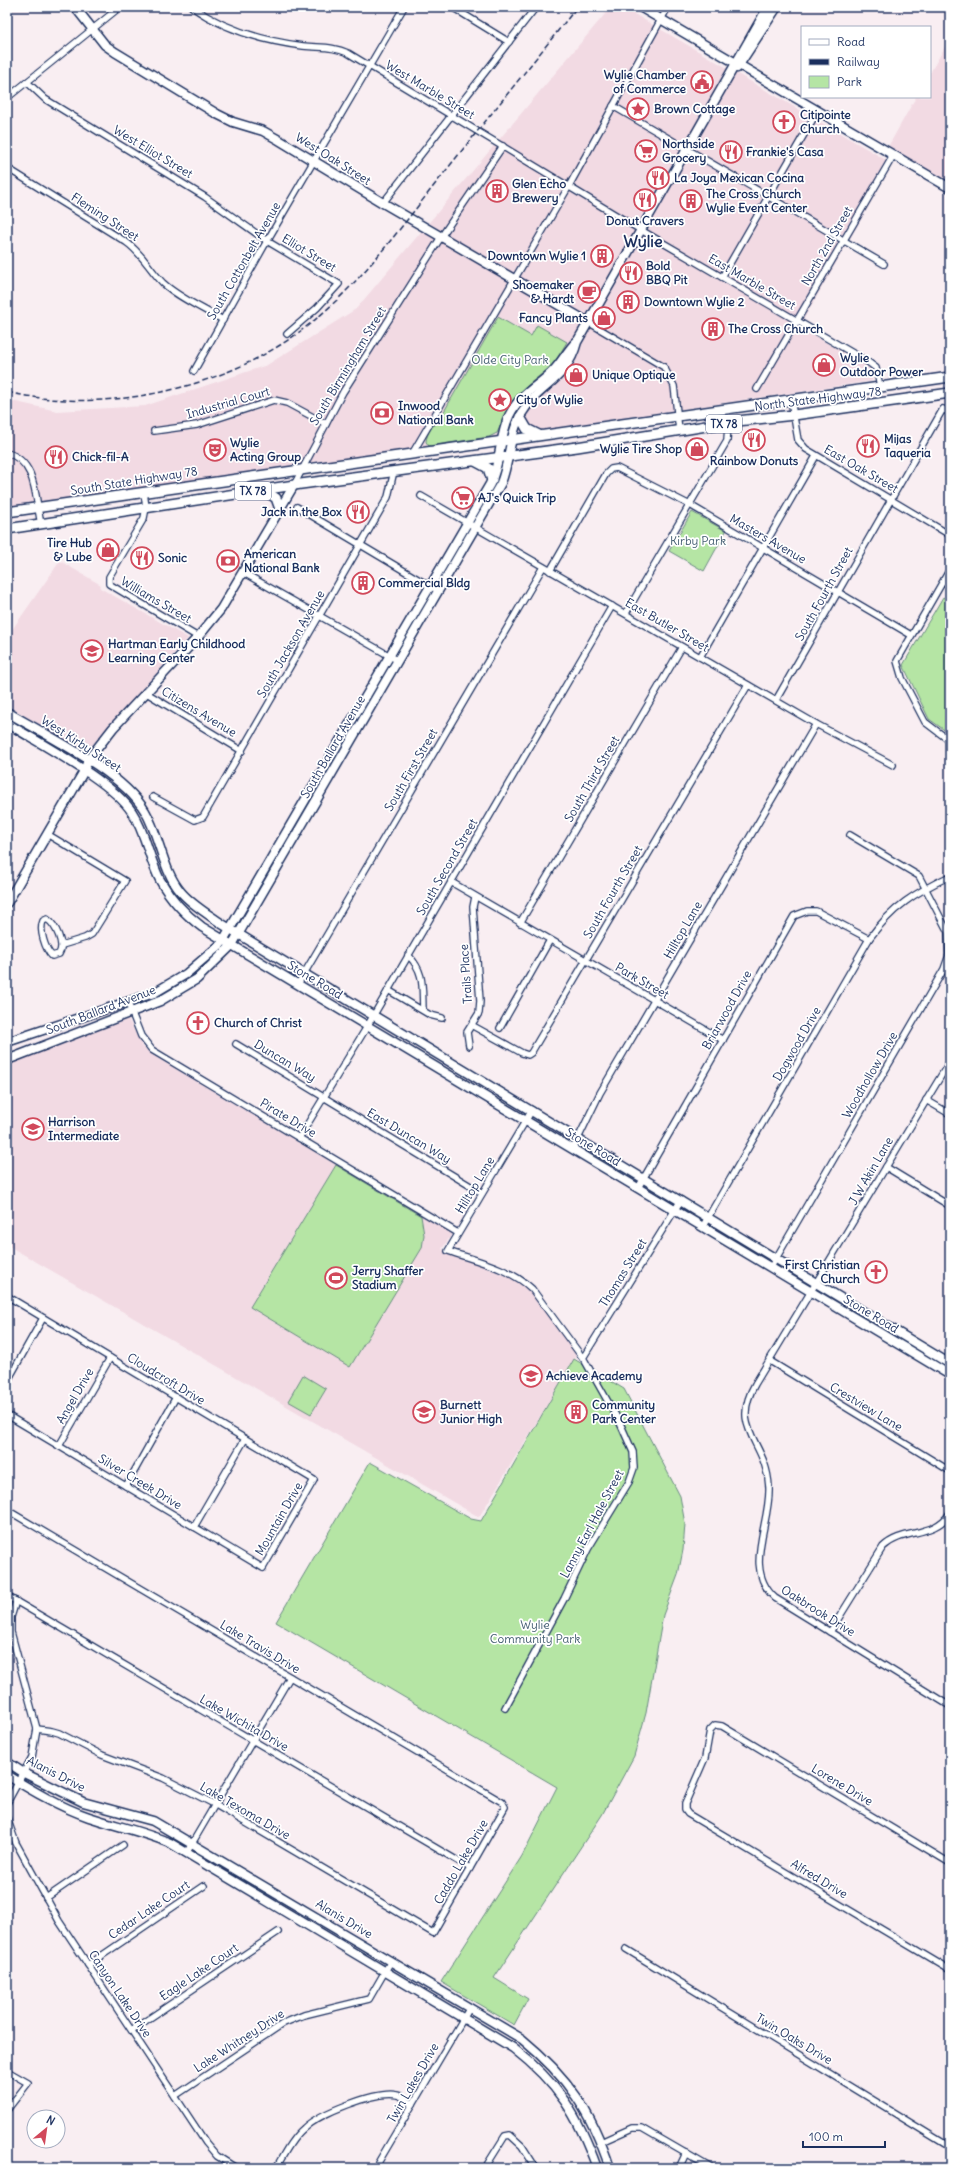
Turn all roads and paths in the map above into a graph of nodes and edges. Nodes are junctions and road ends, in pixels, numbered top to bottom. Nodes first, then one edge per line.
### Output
1 (75, 7) edge
2 (120, 7) edge
3 (192, 7) edge
4 (404, 7) edge
5 (452, 7) edge
6 (536, 7) edge
7 (640, 7) edge
8 (668, 7) edge
9 (768, 7) edge
10 (777, 7) edge
11 (661, 20) junction
12 (93, 29) junction
13 (509, 42) junction
14 (370, 66) junction
15 (736, 67) junction
16 (27, 82) junction
17 (7, 98) edge
18 (613, 106) junction
19 (817, 112) junction
20 (452, 115) junction
21 (503, 146) junction
22 (688, 150) junction
23 (893, 156) junction
24 (314, 162) junction
25 (7, 168) edge
26 (569, 186) junction
27 (950, 188) edge
28 (768, 197) junction
29 (383, 204) junction
30 (642, 230) junction
31 (441, 237) junction
32 (844, 240) junction
33 (267, 241) junction
34 (884, 264) dead end
35 (722, 277) junction
36 (514, 279) junction
37 (223, 320) junction
38 (797, 320) junction
39 (588, 322) junction
40 (286, 334) dead end
41 (577, 342) junction
42 (194, 371) dead end
43 (950, 377) edge
44 (880, 386) junction
45 (757, 389) dead end
46 (950, 394) edge
47 (791, 400) junction
48 (950, 413) edge
49 (794, 415) junction
50 (678, 416) junction
51 (520, 417) junction
52 (728, 423) junction
53 (326, 424) junction
54 (679, 430) junction
55 (154, 431) dead end
56 (539, 435) junction
57 (512, 440) junction
58 (501, 441) junction
59 (7, 453) edge
60 (412, 454) junction
61 (816, 456) junction
62 (504, 457) junction
63 (474, 461) junction
64 (303, 469) junction
65 (394, 471) junction
66 (492, 480) junction
67 (294, 485) junction
68 (263, 490) junction
69 (144, 492) junction
70 (421, 496) dead end
71 (891, 499) junction
72 (690, 505) junction
73 (37, 507) junction
74 (297, 507) dead end
75 (146, 508) junction
76 (280, 509) junction
77 (7, 512) edge
78 (467, 523) junction
79 (40, 524) junction
80 (475, 528) junction
81 (7, 529) edge
82 (950, 534) edge
83 (360, 545) junction
84 (763, 549) junction
85 (543, 567) junction
86 (950, 569) edge
87 (550, 571) junction
88 (244, 573) junction
89 (430, 586) junction
90 (438, 590) junction
91 (838, 592) junction
92 (612, 606) junction
93 (626, 613) junction
94 (320, 617) junction
95 (911, 635) junction
96 (198, 637) junction
97 (682, 647) junction
98 (700, 657) junction
99 (394, 658) junction
100 (748, 685) junction
101 (145, 692) junction
102 (776, 700) junction
103 (7, 712) edge
104 (7, 723) edge
105 (816, 724) junction
106 (950, 741) edge
107 (242, 751) junction
108 (88, 760) junction
109 (893, 766) dead end
110 (323, 770) junction
111 (84, 771) junction
112 (331, 775) junction
113 (153, 797) dead end
114 (47, 834) junction
115 (850, 835) dead end
116 (950, 876) edge
117 (450, 882) junction
118 (926, 888) junction
119 (475, 897) junction
120 (7, 902) edge
121 (520, 923) junction
122 (235, 931) junction
123 (869, 939) junction
124 (224, 940) junction
125 (550, 940) junction
126 (62, 945) junction
127 (232, 945) junction
128 (408, 955) junction
129 (586, 961) junction
130 (304, 974) junction
131 (298, 984) junction
132 (388, 990) junction
133 (655, 1001) junction
134 (128, 1003) junction
135 (423, 1010) junction
136 (132, 1013) junction
137 (373, 1016) junction
138 (442, 1018) dead end
139 (368, 1025) junction
140 (473, 1026) junction
141 (500, 1028) dead end
142 (723, 1040) junction
143 (7, 1042) edge
144 (236, 1044) dead end
145 (469, 1046) dead end
146 (7, 1060) edge
147 (950, 1061) edge
148 (324, 1097) junction
149 (926, 1100) junction
150 (532, 1110) junction
151 (950, 1114) edge
152 (526, 1120) junction
153 (299, 1138) junction
154 (579, 1138) junction
155 (573, 1149) junction
156 (886, 1167) junction
157 (644, 1178) junction
158 (638, 1188) junction
159 (482, 1193) junction
160 (681, 1200) junction
161 (950, 1206) edge
162 (675, 1210) junction
163 (708, 1217) junction
164 (703, 1226) junction
165 (458, 1234) junction
166 (448, 1251) joint
167 (776, 1258) junction
168 (771, 1267) junction
169 (817, 1283) junction
170 (812, 1292) junction
171 (7, 1296) edge
172 (43, 1318) junction
173 (110, 1358) junction
174 (583, 1358) junction
175 (770, 1361) junction
176 (950, 1364) edge
177 (950, 1375) edge
178 (7, 1382) edge
179 (176, 1397) junction
180 (7, 1415) edge
181 (245, 1439) junction
182 (59, 1446) junction
183 (950, 1471) edge
184 (314, 1480) joint
185 (126, 1486) junction
186 (7, 1510) edge
187 (950, 1514) edge
188 (194, 1527) junction
189 (262, 1568) joint
190 (7, 1596) edge
191 (16, 1601) junction
192 (830, 1632) junction
193 (290, 1677) junction
194 (950, 1706) edge
195 (505, 1708) dead end
196 (37, 1729) junction
197 (253, 1740) junction
198 (7, 1762) edge
199 (24, 1773) junction
200 (7, 1776) edge
201 (19, 1783) junction
202 (502, 1802) joint
203 (686, 1802) joint
204 (7, 1803) edge
205 (214, 1804) junction
206 (7, 1818) edge
207 (192, 1843) junction
208 (123, 1845) dead end
209 (187, 1852) junction
210 (950, 1863) edge
211 (470, 1868) junction
212 (204, 1886) dead end
213 (46, 1898) junction
214 (278, 1932) dead end
215 (433, 1933) joint
216 (626, 1949) dead end
217 (391, 1961) junction
218 (88, 1965) junction
219 (950, 1970) edge
220 (386, 1971) junction
221 (470, 2009) junction
222 (464, 2019) junction
223 (132, 2030) junction
224 (7, 2071) edge
225 (175, 2096) junction
226 (413, 2104) junction
227 (7, 2110) edge
228 (601, 2142) junction
229 (950, 2147) edge
230 (686, 2153) junction
231 (236, 2168) edge
232 (276, 2168) edge
233 (375, 2168) edge
234 (485, 2168) edge
235 (536, 2168) edge
236 (597, 2168) edge
237 (610, 2168) edge
238 (680, 2168) edge
239 (711, 2168) edge

1 - 12 main road, West Oak Street
2 - 12 street
3 - 14 street, West Marble Street
4 - 14 street, South Cottonbelt Avenue
5 - 13 street
6 - 13 street
7 - 11 main road
8 - 11 street
9 - 15 main road
10 - 15 main road
11 - 15 main road
11 - 18 street
12 - 16 street
12 - 24 main road, West Oak Street
13 - 20 street
14 - 20 street, West Marble Street
14 - 24 street, South Cottonbelt Avenue
15 - 19 main road
15 - 22 main road, South Ballard Avenue
16 - 17 street
16 - 33 street, West Elliot Street
18 - 22 street
18 - 26 street
19 - 23 main road
19 - 28 street
20 - 21 street, West Marble Street
20 - 29 street
21 - 26 street, West Marble Street
21 - 31 street, South Birmingham Street
22 - 28 street
22 - 30 main road, South Ballard Avenue
23 - 27 main road
23 - 32 street, North 2nd Street
24 - 29 main road, West Oak Street
24 - 33 street, South Cottonbelt Avenue
25 - 37 street, Fleming Street
26 - 30 street, West Marble Street
26 - 36 street
28 - 32 street
28 - 35 street
29 - 31 main road, West Oak Street
30 - 35 street, East Marble Street
30 - 39 main road, South Ballard Avenue
31 - 36 main road, West Oak Street
31 - 53 street, South Birmingham Street
32 - 34 street
32 - 38 street, North 2nd Street
33 - 37 street, South Cottonbelt Avenue
33 - 40 street, Elliot Street
35 - 38 street, East Marble Street
36 - 39 main road, West Oak Street
36 - 60 street
37 - 42 street, South Cottonbelt Avenue
38 - 44 street, East Marble Street
38 - 45 street, North 2nd Street
39 - 41 main road, South Ballard Avenue
39 - 50 street
41 - 51 main road, South Ballard Avenue
41 - 58 main road, South Ballard Avenue
43 - 44 main road, North State Highway 78 / TX 78
44 - 47 main road, North State Highway 78 / TX 78
46 - 49 main road, North State Highway 78 / TX 78
47 - 49 street, East Oak Street
47 - 50 main road, North State Highway 78 / TX 78
48 - 71 street, South Fourth Street
49 - 52 main road, North State Highway 78 / TX 78
49 - 61 street, East Oak Street
50 - 54 street
50 - 56 main road, North State Highway 78 / TX 78
51 - 56 main road
51 - 57 main road, South Ballard Avenue
52 - 54 main road, North State Highway 78 / TX 78
52 - 72 street
53 - 55 street, Industrial Court
53 - 64 street, South Birmingham Street
54 - 62 main road, North State Highway 78 / TX 78
56 - 57 main road, North State Highway 78 / TX 78
57 - 58 main road, North State Highway 78 / TX 78
57 - 62 main road, South Ballard Avenue
58 - 60 main road, South State Highway 78 / TX 78
58 - 62 main road, South Ballard Avenue
59 - 73 street
60 - 64 main road, South State Highway 78 / TX 78
61 - 71 street, East Oak Street
61 - 84 street
62 - 63 main road, TX 78
62 - 66 main road, South Ballard Avenue
62 - 80 main road, South Ballard Avenue
63 - 65 main road, TX 78
63 - 66 main road
64 - 67 street, South Birmingham Street
64 - 69 main road, South State Highway 78 / TX 78
65 - 67 main road, TX 78
65 - 83 street, South Jackson Avenue
66 - 78 main road, South Ballard Avenue
67 - 68 main road, TX 78
67 - 76 main road, South Birmingham Street
68 - 75 main road, TX 78
68 - 76 main road
69 - 73 main road, South State Highway 78 / TX 78
69 - 75 street, Williams Street
70 - 78 street, East Butler Street
71 - 82 street, East Oak Street
71 - 91 street, South Fourth Street
72 - 84 street, Masters Avenue
72 - 87 street, Masters Avenue
72 - 93 street
73 - 77 main road, South State Highway 78 / TX 78
73 - 79 street
74 - 83 street
75 - 79 main road, TX 78
75 - 96 street, Williams Street
76 - 88 main road, South Birmingham Street
78 - 80 street, East Butler Street
78 - 89 main road, South Ballard Avenue
79 - 81 main road, TX 78
80 - 85 street, East Butler Street
80 - 90 main road, South Ballard Avenue
83 - 89 street
83 - 94 street, South Jackson Avenue
84 - 91 street, Masters Avenue
84 - 98 street
85 - 87 street, East Butler Street
85 - 130 street, South First Street
86 - 95 street
87 - 92 street, East Butler Street
88 - 94 street
88 - 96 main road, South Birmingham Street
89 - 90 street
89 - 99 main road, South Ballard Avenue
90 - 99 main road, South Ballard Avenue
91 - 95 street, Masters Avenue
91 - 102 street, South Fourth Street
92 - 93 street, East Butler Street
92 - 117 street, South Second Street
93 - 97 street, East Butler Street
94 - 99 street
94 - 107 street, South Jackson Avenue
95 - 106 street
96 - 101 main road, South Birmingham Street
97 - 98 street, East Butler Street
97 - 121 street, South Third Street
98 - 100 street, East Butler Street
99 - 110 main road, South Ballard Avenue
99 - 112 main road, South Ballard Avenue
100 - 102 street, East Butler Street
100 - 129 street, South Fourth Street
101 - 107 street, Citizens Avenue
101 - 108 main road, South Birmingham Street
102 - 105 street, East Butler Street
103 - 108 main road, West Kirby Street
104 - 111 main road, West Kirby Street
105 - 109 street, East Butler Street
105 - 133 street, Hilltop Lane
107 - 113 street, South Jackson Avenue
108 - 111 main road, South Birmingham Street
108 - 122 main road, West Kirby Street
110 - 112 main road
110 - 122 main road, South Ballard Avenue
111 - 114 main road, South Birmingham Street
111 - 124 main road, West Kirby Street
112 - 122 main road, South Ballard Avenue
114 - 120 main road, South Birmingham Street
114 - 126 street
115 - 118 street, Woodhollow Drive
116 - 118 street, Dogwood Drive
117 - 119 street, Park Street
117 - 128 street, South Second Street
118 - 123 street, Dogwood Drive
118 - 167 street, Woodhollow Drive
119 - 121 street, Park Street
119 - 140 street, Trails Place
121 - 125 street, Park Street
122 - 124 main road, South Ballard Avenue
122 - 127 main road, South Ballard Avenue
122 - 130 main road, Stone Road
123 - 142 street, Briarwood Drive
123 - 163 street, Dogwood Drive
124 - 127 main road, Stone Road
124 - 134 main road, South Ballard Avenue
125 - 129 street, Park Street
125 - 141 street
126 - 126 street
127 - 131 main road, Stone Road
127 - 136 main road, South Ballard Avenue
128 - 132 street, South Second Street
128 - 135 street
129 - 133 street, Park Street
129 - 140 street, South Fourth Street
130 - 131 street, South First Street
130 - 137 main road, Stone Road
131 - 139 main road, Stone Road
132 - 135 street
132 - 137 street, South Second Street
133 - 142 street, Park Street
133 - 154 street, Hilltop Lane
134 - 136 street, Pirate Drive
134 - 143 main road, South Ballard Avenue
135 - 138 street
136 - 146 main road, South Ballard Avenue
136 - 153 street, Pirate Drive
137 - 139 street, South Second Street
137 - 150 main road, Stone Road
139 - 148 street, South Second Street
139 - 152 main road, Stone Road
140 - 145 street, Trails Place
142 - 157 street, Briarwood Drive
144 - 148 street, Duncan Way
147 - 149 street, J W Akin Lane
148 - 153 street, South Second Street
148 - 159 street, East Duncan Way
149 - 151 street
149 - 156 street, J W Akin Lane
150 - 152 street, Hilltop Lane
150 - 154 main road, Stone Road
152 - 155 main road, Stone Road
152 - 159 street, Hilltop Lane
153 - 165 street, Pirate Drive
154 - 155 street, Hilltop Lane
154 - 157 main road, Stone Road
155 - 158 main road, Stone Road
156 - 161 street
156 - 169 street, J W Akin Lane
157 - 158 street, Briarwood Drive
157 - 160 main road, Stone Road
158 - 162 main road, Stone Road
159 - 165 street, Hilltop Lane
160 - 162 street, Thomas Street
160 - 163 main road, Stone Road
162 - 164 main road, Stone Road
162 - 174 street, Thomas Street
163 - 164 street, Dogwood Drive
163 - 167 main road, Stone Road
164 - 168 main road, Stone Road
165 - 166 street, Hilltop Lane
166 - 174 street, Lanny Earl Hale Street
167 - 168 street, Woodhollow Drive
167 - 169 main road, Stone Road
168 - 170 main road, Stone Road
169 - 170 street, J W Akin Lane
169 - 176 main road, Stone Road
170 - 175 street, Oakbrook Drive
170 - 177 main road, Stone Road
171 - 172 street, Cloudcroft Drive
172 - 173 street, Cloudcroft Drive
172 - 178 street
173 - 179 street, Cloudcroft Drive
173 - 182 street, Angel Drive
174 - 195 street, Lanny Earl Hale Street
175 - 183 street, Crestview Lane
175 - 192 street, Oakbrook Drive
179 - 181 street, Cloudcroft Drive
179 - 185 street
180 - 182 street, Silver Creek Drive
181 - 184 street, Cloudcroft Drive
181 - 188 street
182 - 185 street, Silver Creek Drive
184 - 189 street, Mountain Drive
185 - 188 street, Silver Creek Drive
186 - 193 street, Lake Travis Drive
187 - 192 street
188 - 189 street, Silver Creek Drive
190 - 191 street, Lake Wichita Drive
191 - 196 street
191 - 197 street, Lake Wichita Drive
192 - 194 street, Oakbrook Drive
193 - 197 street
193 - 202 street, Lake Travis Drive
196 - 199 street
196 - 205 street, Lake Texoma Drive
197 - 205 street
197 - 211 street, Lake Wichita Drive
198 - 199 main road, Alanis Drive
199 - 201 street
199 - 207 main road, Alanis Drive
200 - 201 main road, Alanis Drive
201 - 204 street
201 - 209 main road, Alanis Drive
202 - 211 street, Caddo Lake Drive
203 - 210 street, Lorene Drive
203 - 219 street, Alfred Drive
205 - 207 street
205 - 215 street, Lake Texoma Drive
206 - 213 street, Canyon Lake Drive
207 - 209 street
207 - 217 main road, Alanis Drive
208 - 213 street
209 - 220 main road, Alanis Drive
211 - 215 street, Caddo Lake Drive
212 - 218 street, Cedar Lake Court
213 - 218 street, Canyon Lake Drive
214 - 223 street, Eagle Lake Court
216 - 229 street, Twin Oaks Drive
217 - 220 street, Lake Whitney Drive
217 - 221 main road, Alanis Drive
218 - 223 street, Canyon Lake Drive
220 - 222 main road, Alanis Drive
220 - 225 street, Lake Whitney Drive
221 - 222 street, Twin Lakes Drive
221 - 228 main road, Alanis Drive
222 - 226 street, Twin Lakes Drive
222 - 236 main road, Alanis Drive
223 - 225 street, Canyon Lake Drive
224 - 227 street
225 - 231 street, Canyon Lake Drive
226 - 232 street
226 - 233 street, Twin Lakes Drive
228 - 230 street
228 - 237 main road, Alanis Drive
230 - 238 street
230 - 239 street
234 - 235 street

